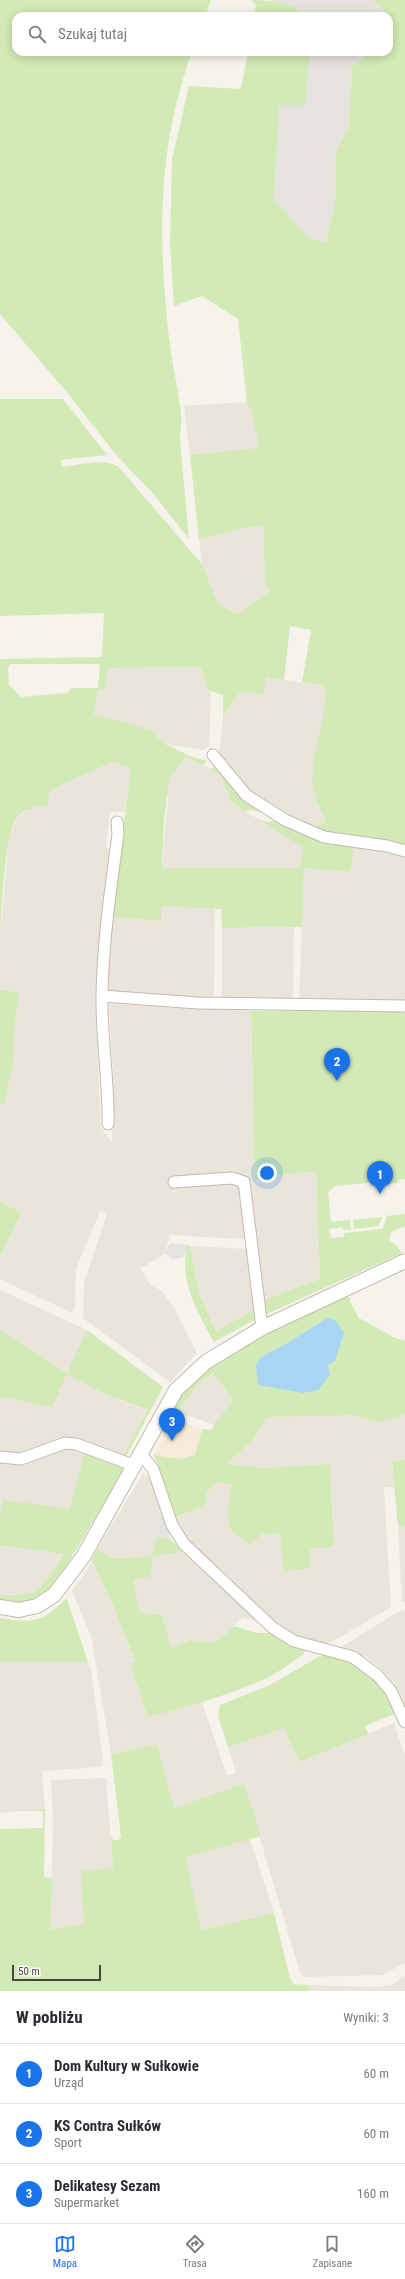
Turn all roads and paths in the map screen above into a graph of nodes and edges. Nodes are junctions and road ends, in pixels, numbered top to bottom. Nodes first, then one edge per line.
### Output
1 (213, 755) dead end
2 (117, 822) dead end
3 (405, 851) edge
4 (102, 996) junction
5 (405, 1006) edge
6 (108, 1124) dead end
7 (174, 1182) dead end
8 (405, 1261) edge
9 (262, 1328) junction
10 (140, 1453) junction
11 (0, 1457) edge
12 (133, 1465) junction
13 (0, 1607) edge
14 (405, 1722) edge

1 - 3 street
2 - 4 street
4 - 5 street
4 - 6 street
7 - 9 street
8 - 9 street
9 - 10 street
10 - 12 street
10 - 14 street
11 - 12 street
12 - 13 street

